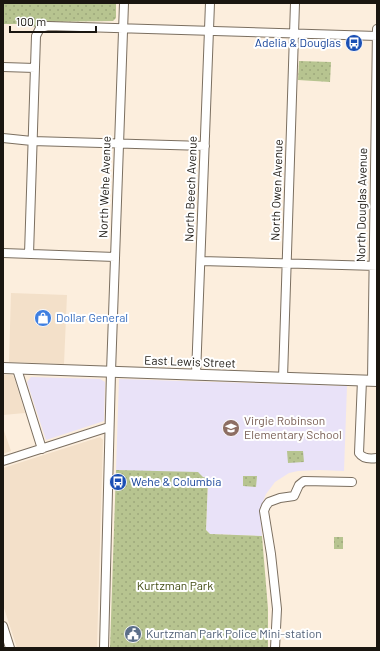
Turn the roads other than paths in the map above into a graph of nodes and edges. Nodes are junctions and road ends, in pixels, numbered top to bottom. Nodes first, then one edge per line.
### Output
1 (124, 3) edge
2 (210, 3) edge
3 (295, 3) edge
4 (123, 29) junction
5 (377, 29) edge
6 (209, 31) junction
7 (294, 34) junction
8 (377, 36) edge
9 (3, 67) edge
10 (35, 68) junction
11 (3, 138) edge
12 (32, 141) junction
13 (119, 143) junction
14 (205, 146) junction
15 (3, 253) edge
16 (29, 254) junction
17 (115, 257) junction
18 (201, 261) junction
19 (286, 264) junction
20 (375, 266) edge
21 (3, 368) edge
22 (17, 369) junction
23 (111, 372) junction
24 (196, 375) junction
25 (283, 378) junction
26 (370, 381) edge
27 (109, 427) junction
28 (42, 449) junction
29 (377, 458) edge
30 (3, 461) edge
31 (352, 482) dead end
32 (3, 626) edge
33 (10, 648) edge
34 (104, 648) edge
35 (275, 648) edge

1 - 4 street, North Wehe Avenue
2 - 6 street, North Beech Avenue
3 - 7 street, North Owen Avenue
4 - 6 street
4 - 10 street
4 - 13 street, North Wehe Avenue
5 - 8 street, North Douglas Avenue
6 - 7 street
6 - 14 street, North Beech Avenue
7 - 8 street
7 - 19 street, North Owen Avenue
8 - 20 street, North Douglas Avenue
9 - 10 street
10 - 12 street
11 - 12 street
12 - 13 street
12 - 16 street
13 - 14 street
13 - 17 street, North Wehe Avenue
14 - 18 street, North Beech Avenue
15 - 16 street
16 - 17 street
17 - 23 street, North Wehe Avenue
18 - 19 street
18 - 24 street, North Beech Avenue
19 - 20 street
19 - 25 street, North Owen Avenue
20 - 26 street, North Douglas Avenue
21 - 22 main road, East Lewis Street
22 - 23 main road, East Lewis Street
22 - 28 street
23 - 24 main road, East Lewis Street
23 - 27 street, North Wehe Avenue
24 - 25 main road, East Lewis Street
25 - 26 main road, East Lewis Street
26 - 29 street, North Douglas Avenue
27 - 28 street
27 - 34 street, North Wehe Avenue
28 - 30 street
31 - 35 street
32 - 33 street

